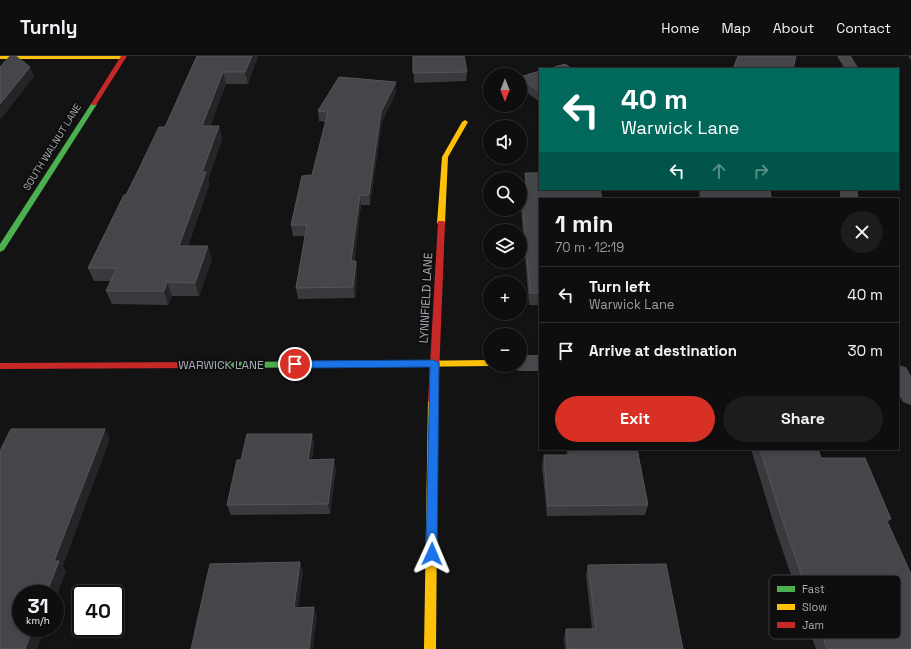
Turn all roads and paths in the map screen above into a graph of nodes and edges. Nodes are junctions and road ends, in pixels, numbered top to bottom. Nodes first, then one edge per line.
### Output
1 (123, 56) edge
2 (844, 56) edge
3 (0, 57) edge
4 (851, 68) edge
5 (465, 122) dead end
6 (0, 250) edge
7 (434, 363) junction
8 (483, 363) edge
9 (527, 363) edge
10 (539, 363) edge
11 (899, 363) edge
12 (911, 363) edge
13 (0, 366) edge
14 (899, 375) edge
15 (911, 396) edge
16 (430, 649) edge

1 - 3 street
1 - 6 street, SOUTH WALNUT LANE
2 - 4 street
5 - 7 street, LYNNFIELD LANE
7 - 8 street, WARWICK LANE
7 - 13 street, WARWICK LANE
7 - 16 street, LYNNFIELD LANE
9 - 10 street
11 - 12 street
14 - 15 street

